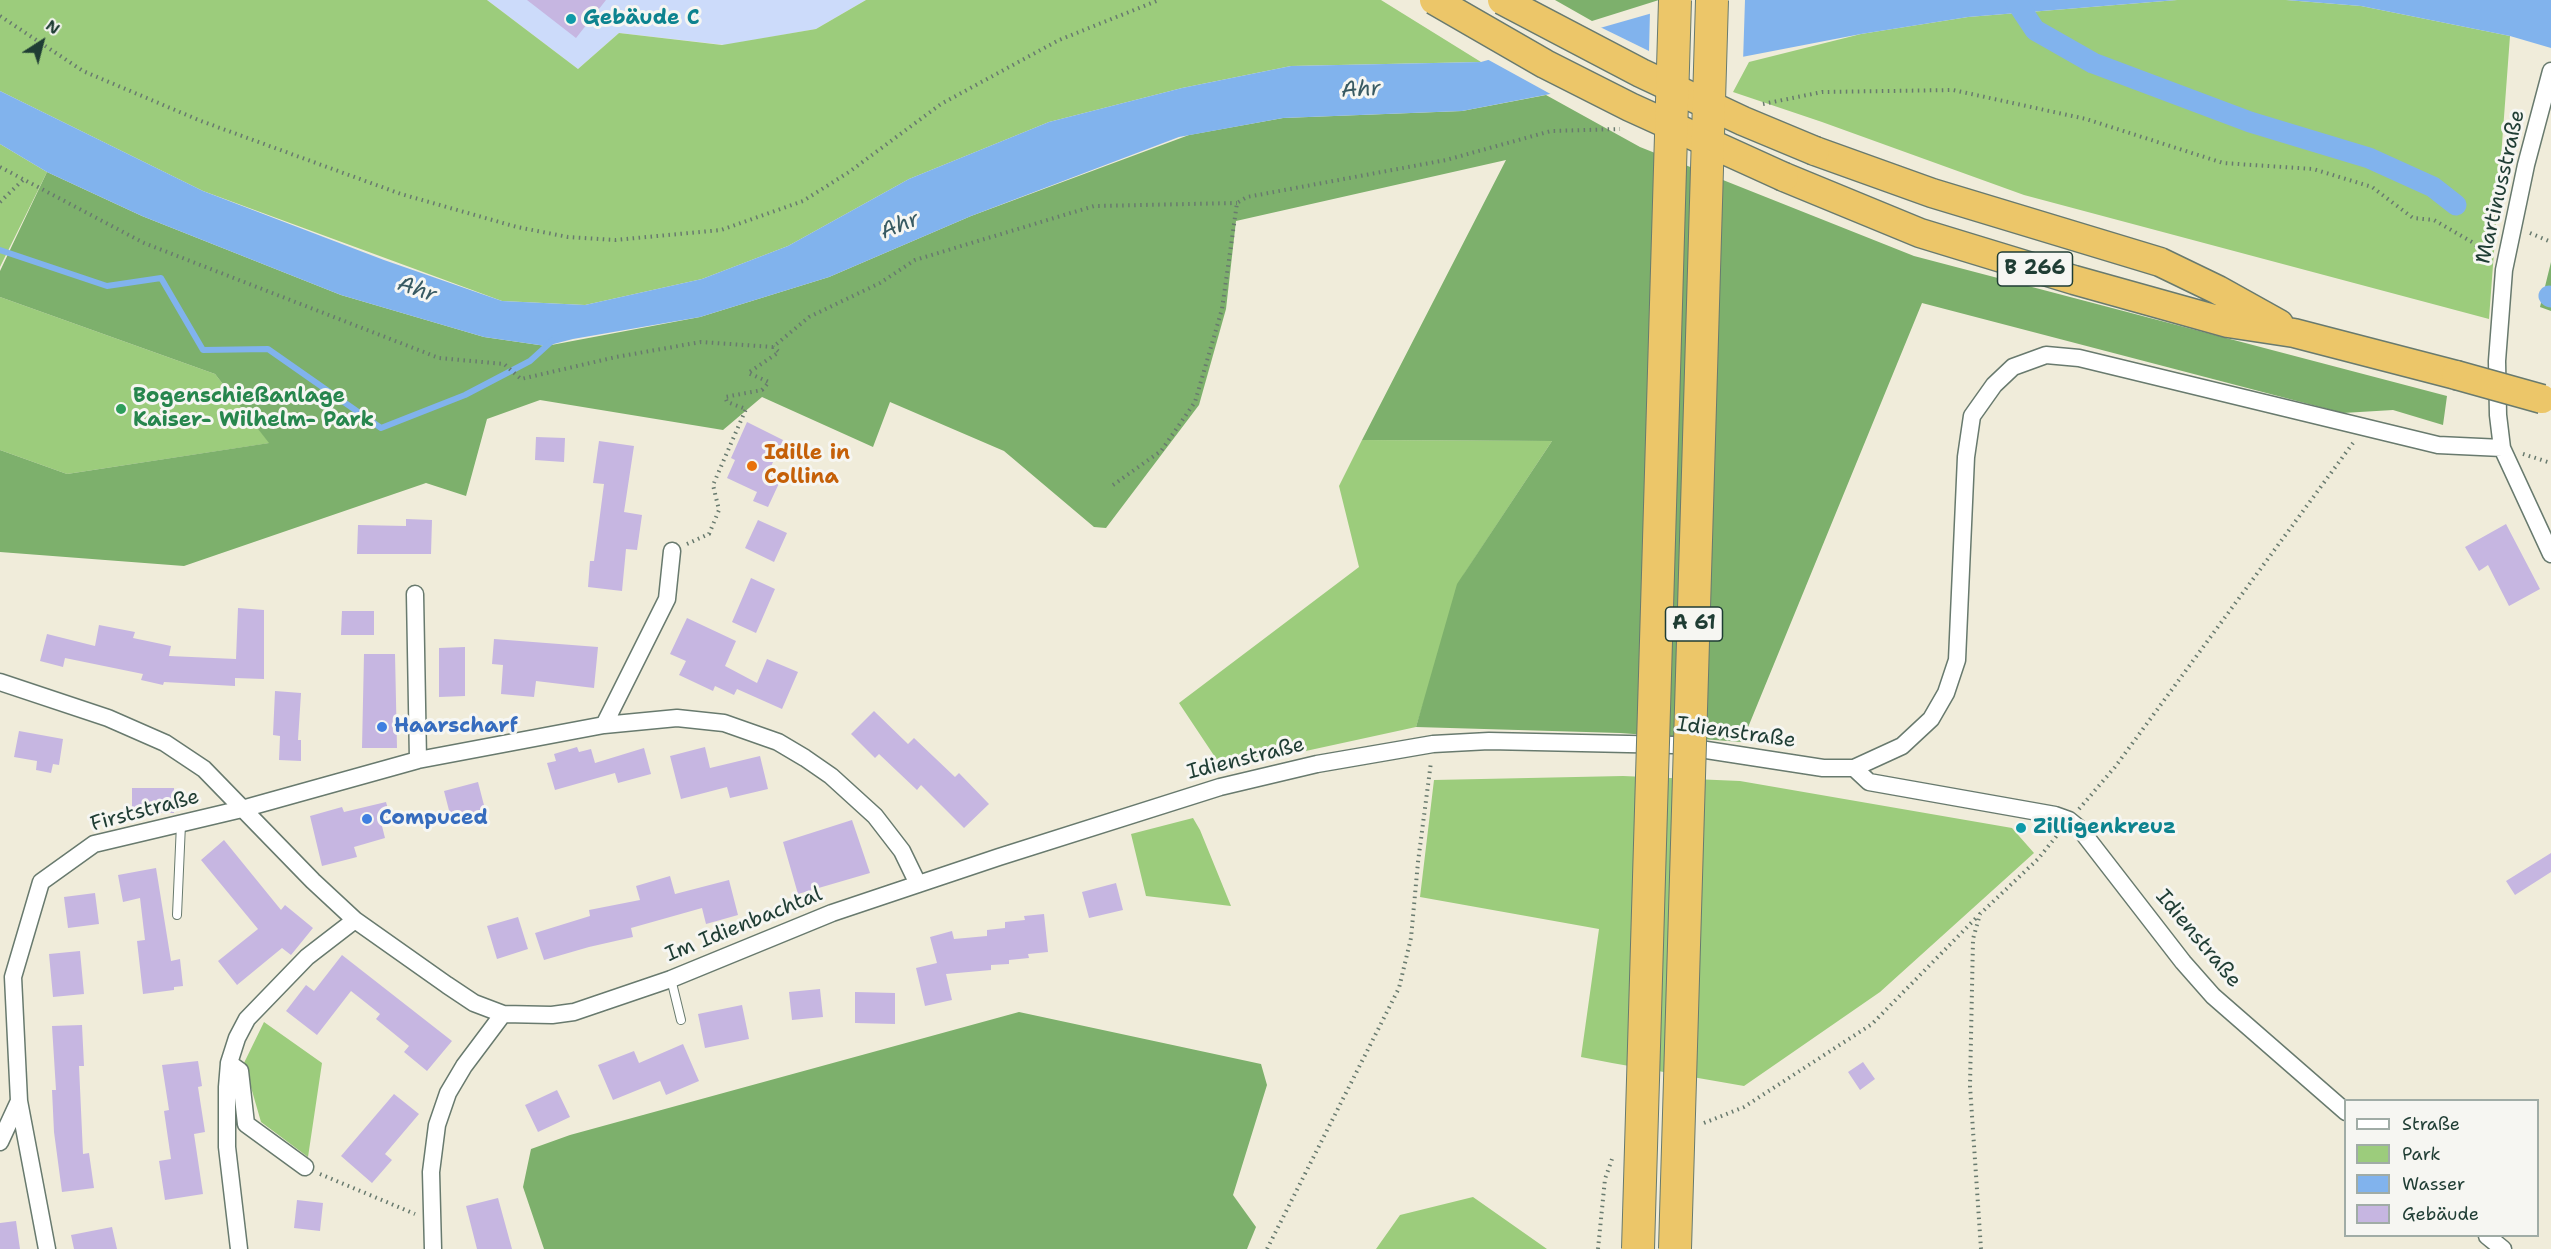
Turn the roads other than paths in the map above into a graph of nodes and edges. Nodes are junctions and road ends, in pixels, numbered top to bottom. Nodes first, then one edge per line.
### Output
1 (1434, 0) edge
2 (1502, 0) edge
3 (1675, 0) edge
4 (1712, 0) edge
5 (2551, 71) edge
6 (2294, 333) junction
7 (2547, 400) edge
8 (2502, 448) junction
9 (672, 550) road end
10 (2551, 554) edge
11 (415, 594) dead end
12 (0, 682) edge
13 (604, 725) junction
14 (418, 760) junction
15 (1854, 768) junction
16 (242, 809) junction
17 (181, 824) junction
18 (999, 857) joint
19 (918, 884) junction
20 (177, 915) dead end
21 (355, 920) junction
22 (671, 979) junction
23 (503, 1014) junction
24 (681, 1020) dead end
25 (229, 1063) junction
26 (19, 1101) junction
27 (2344, 1110) edge
28 (0, 1142) edge
29 (305, 1167) road end
30 (2488, 1237) edge
31 (47, 1249) edge
32 (239, 1249) edge
33 (433, 1249) edge
34 (1638, 1249) edge
35 (1675, 1249) edge
36 (2503, 1249) edge

1 - 6 highway, B 266, bridge
2 - 6 highway, B 266, bridge
3 - 34 highway, A 61, bridge
4 - 35 highway, A 61, bridge
5 - 8 street, Martinusstraße
6 - 7 highway, B 266, bridge
8 - 10 street, Martinusstraße
8 - 15 street
9 - 13 street
11 - 14 street
12 - 16 street, Im Idienbachtal
13 - 14 street, Firststraße
13 - 19 street, Firststraße
14 - 16 street, Firststraße
15 - 18 street, Idienstraße
15 - 27 street, Idienstraße
16 - 17 street, Firststraße
16 - 21 street, Im Idienbachtal
17 - 20 lane
17 - 26 street, Firststraße
18 - 19 street, Im Idienbachtal
19 - 22 street, Im Idienbachtal
21 - 23 street, Im Idienbachtal
21 - 25 street
22 - 23 street, Im Idienbachtal
22 - 24 lane
23 - 33 street
25 - 29 street
25 - 32 street
26 - 28 street, Firststraße
26 - 31 street, Firststraße
30 - 36 street

